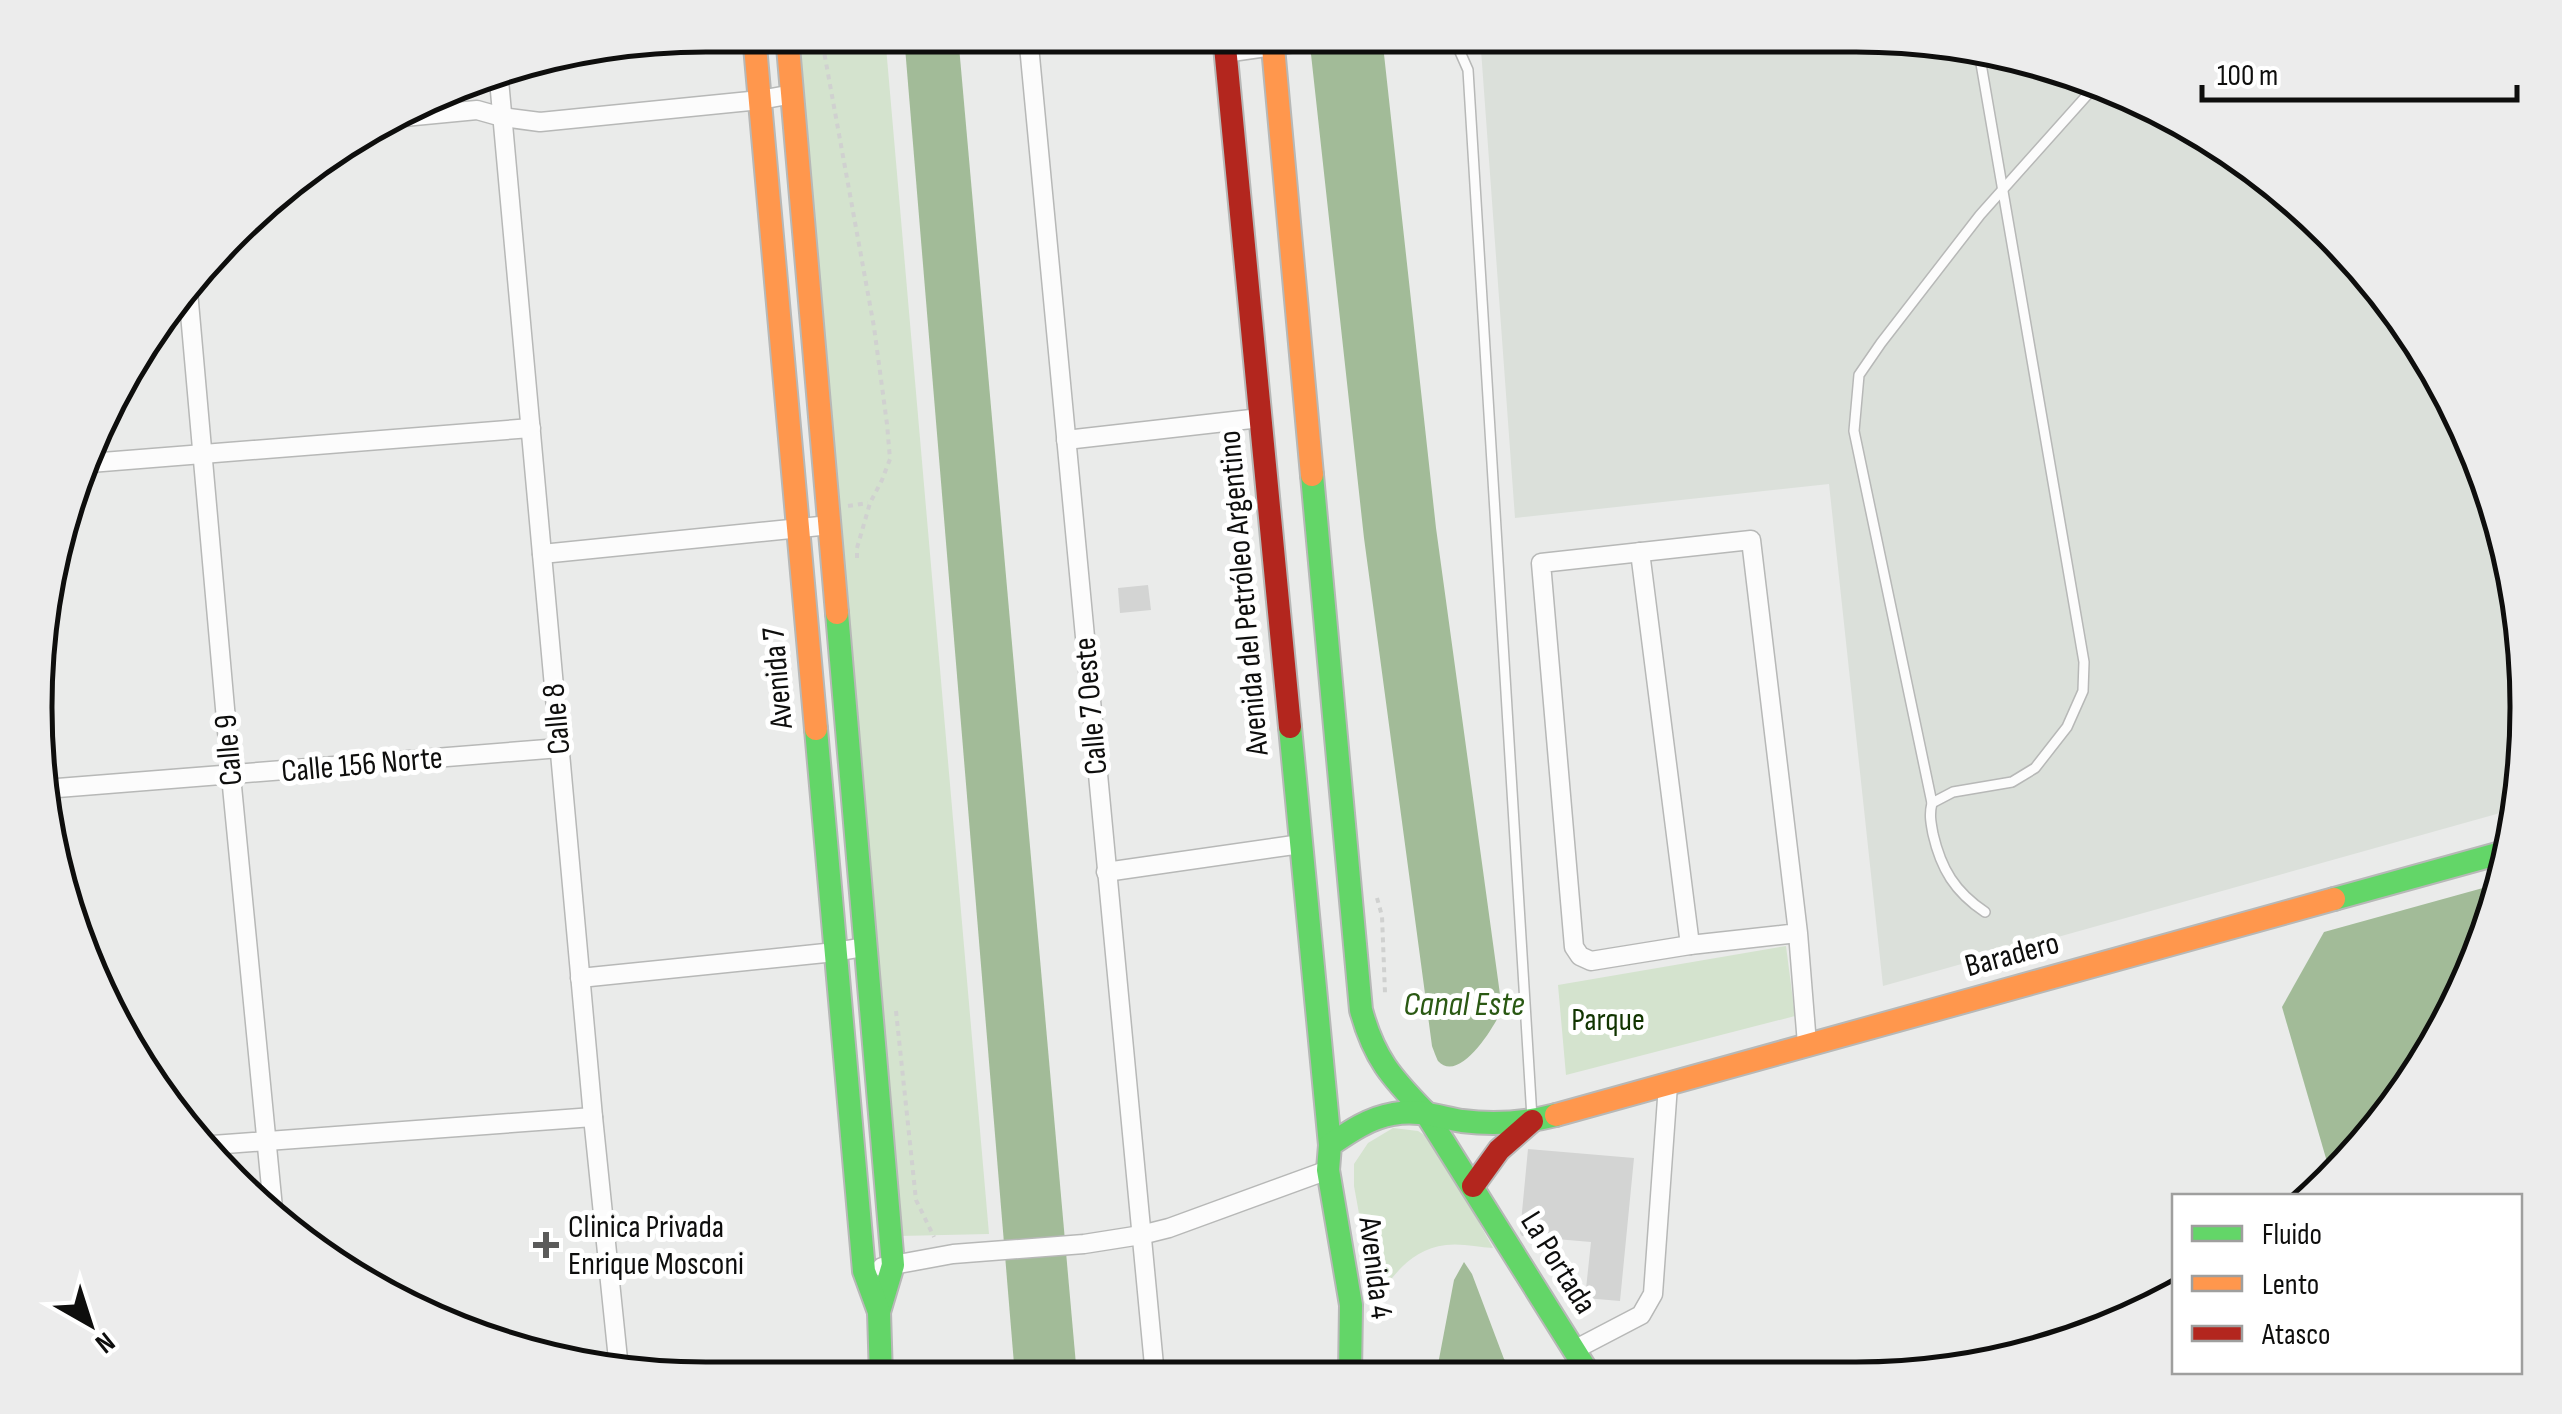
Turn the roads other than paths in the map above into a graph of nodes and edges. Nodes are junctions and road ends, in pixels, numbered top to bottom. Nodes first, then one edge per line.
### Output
1 (756, 52) edge
2 (789, 52) edge
3 (1030, 52) edge
4 (1226, 52) edge
5 (1273, 52) edge
6 (1460, 52) edge
7 (1982, 65) edge
8 (499, 86) edge
9 (793, 94) junction
10 (2085, 95) edge
11 (760, 100) junction
12 (430, 115) edge
13 (502, 118) junction
14 (2004, 188) junction
15 (189, 307) edge
16 (1260, 418) junction
17 (531, 428) junction
18 (1066, 440) junction
19 (203, 453) junction
20 (100, 461) edge
21 (830, 525) junction
22 (798, 528) junction
23 (1640, 552) junction
24 (542, 554) junction
25 (560, 748) junction
26 (230, 776) junction
27 (58, 789) edge
28 (1932, 803) junction
29 (1301, 844) junction
30 (2492, 855) edge
31 (1106, 872) junction
32 (1985, 912) dead end
33 (1798, 933) junction
34 (864, 946) junction
35 (1690, 946) junction
36 (834, 952) junction
37 (580, 978) junction
38 (1807, 1044) junction
39 (1668, 1086) junction
40 (1425, 1112) junction
41 (593, 1117) junction
42 (1532, 1121) junction
43 (266, 1139) junction
44 (220, 1144) edge
45 (1330, 1145) junction
46 (1328, 1170) junction
47 (1472, 1186) junction
48 (272, 1196) edge
49 (1141, 1235) junction
50 (893, 1265) junction
51 (864, 1270) junction
52 (1351, 1305) junction
53 (879, 1312) junction
54 (1574, 1350) junction
55 (618, 1355) edge
56 (881, 1362) edge
57 (1154, 1362) edge
58 (1350, 1362) edge
59 (1363, 1362) edge
60 (1582, 1362) edge

1 - 11 main road, Avenida 7
2 - 9 main road, Avenida 7
3 - 18 street, Calle 7 Oeste
4 - 16 main road, Avenida del Petróleo Argentino
5 - 40 main road
6 - 42 lane
7 - 14 lane
8 - 13 street, Calle 8
9 - 11 street
9 - 21 main road, Avenida 7
10 - 14 lane
11 - 13 street
11 - 22 main road, Avenida 7
12 - 13 street
13 - 17 street, Calle 8
14 - 28 lane
14 - 28 lane
15 - 19 street, Calle 9
16 - 18 street
16 - 29 main road, Avenida del Petróleo Argentino
17 - 19 street
17 - 24 street, Calle 8
18 - 31 street, Calle 7 Oeste
19 - 20 street
19 - 26 street, Calle 9
21 - 22 street
21 - 34 main road, Avenida 7
22 - 24 street
22 - 36 main road, Avenida 7
23 - 33 street
23 - 35 street
23 - 35 street
24 - 25 street, Calle 8
25 - 26 street, Calle 156 Norte
25 - 37 street, Calle 8
26 - 27 street, Calle 156 Norte
26 - 43 street, Calle 9
28 - 32 lane
29 - 31 street
29 - 45 main road, Avenida del Petróleo Argentino
30 - 38 main road, Baradero
31 - 49 street, Calle 7 Oeste
33 - 35 street
33 - 38 street
34 - 36 street
34 - 50 main road, Avenida 7
36 - 37 street
36 - 51 main road, Avenida 7
37 - 41 street, Calle 8
38 - 39 main road, Baradero
39 - 42 main road, Baradero
39 - 54 street
40 - 42 main road, Baradero
40 - 45 main road
40 - 47 main road, La Portada
41 - 43 street
41 - 55 street, Calle 8
42 - 47 main road, Baradero
43 - 44 street
43 - 48 street, Calle 9
45 - 46 main road, Avenida 4
46 - 49 street
46 - 52 main road, Avenida 4
47 - 54 main road, La Portada
49 - 50 street
49 - 57 street, Calle 7 Oeste
50 - 51 street
50 - 53 main road, Avenida 7
51 - 53 main road, Avenida 7
52 - 58 main road, Avenida 4
52 - 59 main road
53 - 56 main road, Avenida 7
54 - 60 main road, La Portada

